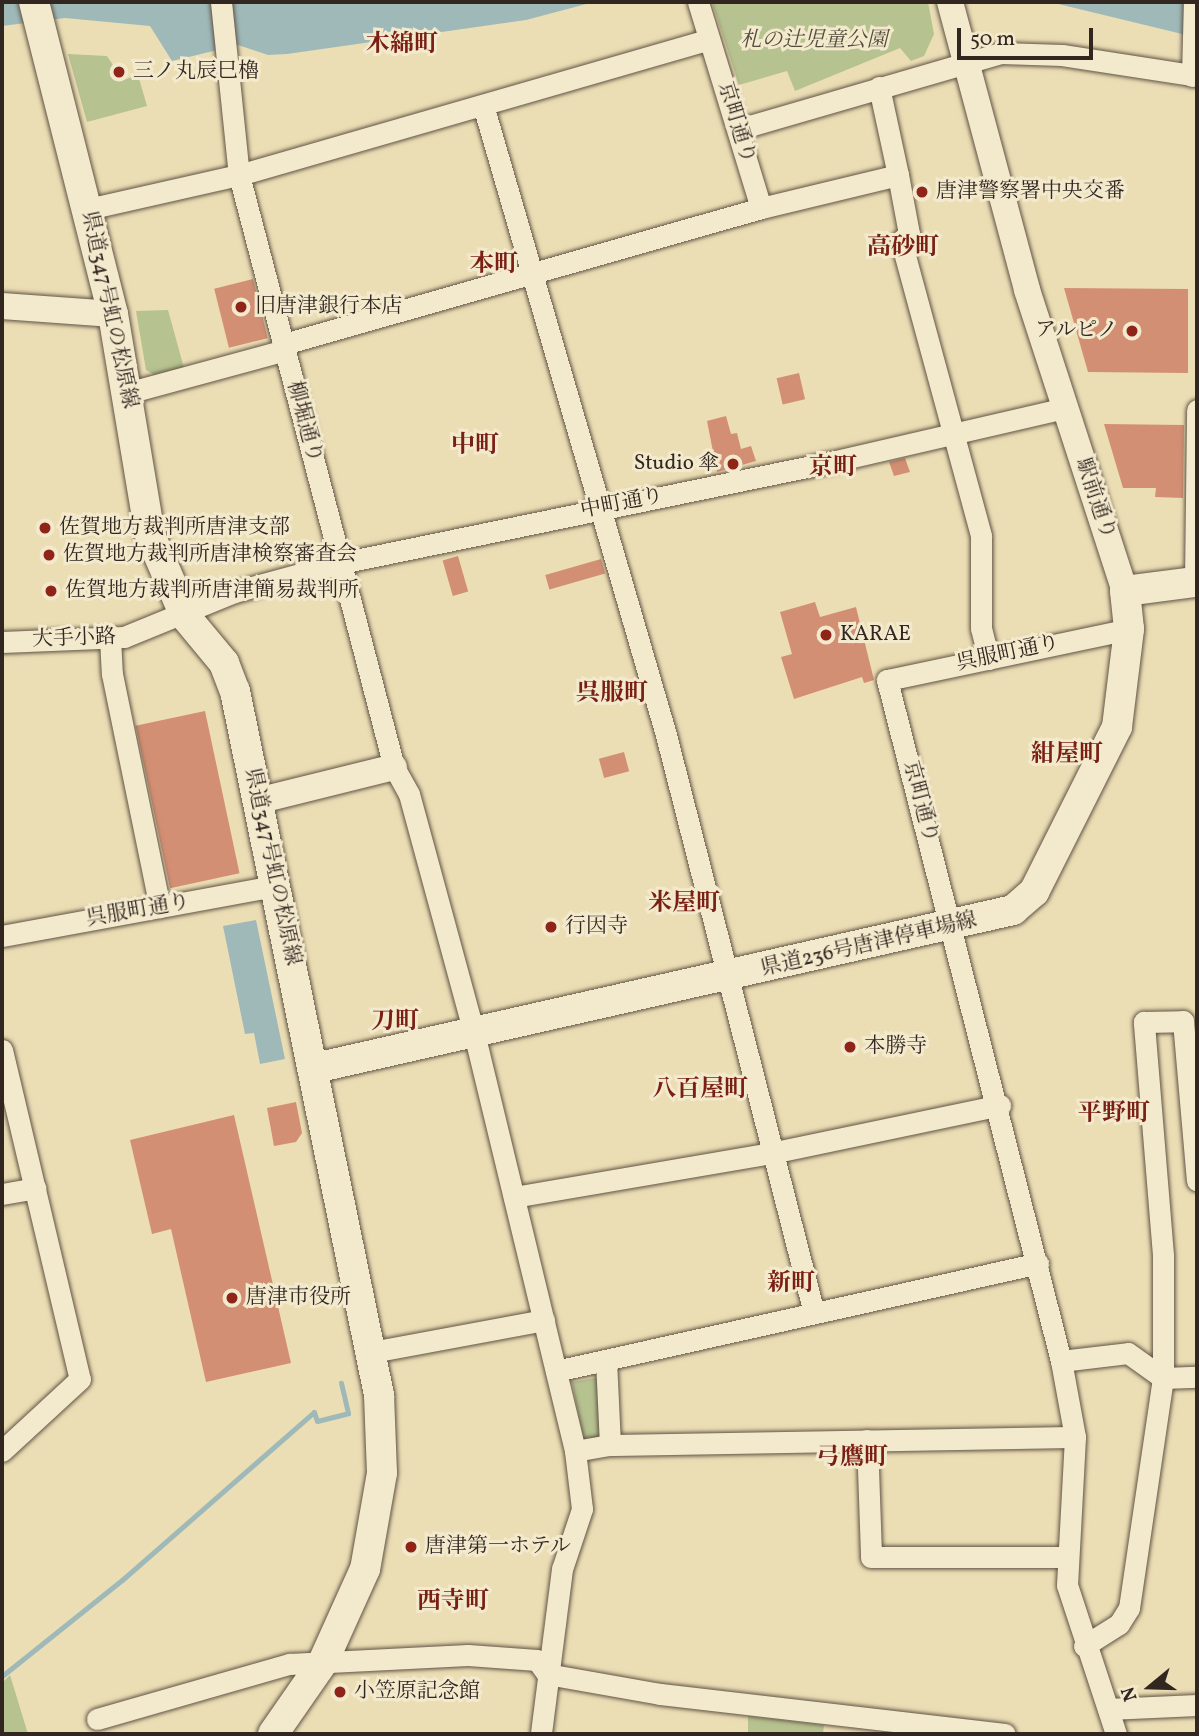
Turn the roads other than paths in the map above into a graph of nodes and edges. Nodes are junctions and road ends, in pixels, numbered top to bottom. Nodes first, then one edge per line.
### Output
1 (34, 2) edge
2 (221, 2) edge
3 (698, 2) edge
4 (950, 2) edge
5 (1194, 2) edge
6 (709, 39) junction
7 (965, 60) junction
8 (1194, 76) edge
9 (879, 86) junction
10 (483, 105) junction
11 (739, 129) junction
12 (239, 175) junction
13 (898, 176) junction
14 (761, 208) junction
15 (88, 209) junction
16 (534, 272) junction
17 (2, 306) edge
18 (113, 314) junction
19 (284, 347) junction
20 (127, 393) junction
21 (1064, 408) junction
22 (1197, 410) edge
23 (958, 435) junction
24 (601, 508) junction
25 (341, 563) junction
26 (1196, 582) edge
27 (1125, 591) junction
28 (185, 616) junction
29 (1129, 629) junction
30 (110, 638) junction
31 (2, 642) edge
32 (989, 659) junction
33 (887, 680) joint
34 (394, 767) junction
35 (257, 801) junction
36 (275, 886) junction
37 (160, 907) junction
38 (952, 925) junction
39 (2, 936) edge
40 (728, 979) junction
41 (474, 1033) junction
42 (2, 1050) edge
43 (315, 1069) junction
44 (1000, 1105) junction
45 (776, 1152) junction
46 (1197, 1180) edge
47 (35, 1188) junction
48 (2, 1194) edge
49 (514, 1197) junction
50 (1038, 1263) junction
51 (814, 1313) junction
52 (544, 1320) junction
53 (372, 1352) junction
54 (606, 1360) junction
55 (1061, 1361) junction
56 (556, 1371) junction
57 (1197, 1377) edge
58 (1163, 1378) junction
59 (1075, 1437) junction
60 (867, 1440) junction
61 (610, 1445) junction
62 (2, 1451) edge
63 (575, 1451) junction
64 (1067, 1557) junction
65 (1084, 1646) junction
66 (323, 1662) junction
67 (547, 1674) junction
68 (1197, 1704) edge
69 (1108, 1709) junction
70 (97, 1719) dead end
71 (272, 1734) edge
72 (541, 1734) edge
73 (1004, 1734) edge
74 (1116, 1734) edge

1 - 15 main road, 県道347号虹の松原線
2 - 12 street, 柳堀通り
3 - 6 street, 京町通り
4 - 7 street, 駅前通り
5 - 8 street
6 - 10 street
6 - 11 street, 京町通り
7 - 8 street
7 - 9 street
7 - 21 street, 駅前通り
9 - 11 street
9 - 13 street
10 - 12 street
10 - 16 street
11 - 14 street, 京町通り
12 - 15 street
12 - 19 street, 柳堀通り
13 - 14 street
13 - 23 street
14 - 16 street
15 - 18 main road, 県道347号虹の松原線
16 - 19 street
16 - 24 street
17 - 18 street
18 - 20 main road, 県道347号虹の松原線
19 - 20 street
19 - 25 street, 柳堀通り
20 - 28 main road, 県道347号虹の松原線
21 - 23 street, 中町通り
21 - 27 street, 駅前通り
22 - 26 street
23 - 24 street, 中町通り
23 - 32 street
24 - 25 street, 中町通り
24 - 40 street
25 - 28 street, 中町通り
25 - 34 street, 柳堀通り
26 - 27 main road
27 - 29 main road, 県道236号唐津停車場線
28 - 30 street, 大手小路
28 - 35 main road, 県道347号虹の松原線
29 - 32 street, 呉服町通り
29 - 38 main road, 県道236号唐津停車場線
30 - 31 street, 大手小路
30 - 37 street
32 - 33 street, 呉服町通り
33 - 38 street, 京町通り
34 - 35 street
34 - 41 street, 柳堀通り
35 - 36 main road, 県道347号虹の松原線
36 - 37 street, 呉服町通り
36 - 43 main road, 県道347号虹の松原線
37 - 39 street, 呉服町通り
38 - 40 main road, 県道236号唐津停車場線
38 - 44 street, 京町通り
40 - 41 main road, 県道236号唐津停車場線
40 - 45 street
41 - 43 main road, 県道236号唐津停車場線
41 - 49 street, 柳堀通り
42 - 47 street
43 - 53 main road, 県道347号虹の松原線
44 - 45 street
44 - 50 street, 京町通り
45 - 49 street
45 - 51 street
46 - 58 street
47 - 48 street
47 - 62 street
49 - 52 street, 柳堀通り
50 - 51 street
50 - 55 street, 京町通り
51 - 54 street
52 - 53 street
52 - 56 street, 柳堀通り
53 - 66 main road, 県道347号虹の松原線
54 - 56 street
54 - 61 street
55 - 58 street
55 - 59 street, 京町通り
56 - 63 street, 柳堀通り
57 - 58 street
58 - 65 street
59 - 60 street
59 - 64 street, 京町通り
60 - 61 street
60 - 64 street
61 - 63 street
63 - 67 street, 柳堀通り
64 - 65 street, 京町通り
65 - 69 street, 京町通り
66 - 67 street
66 - 70 street
66 - 71 main road, 県道347号虹の松原線
67 - 72 street, 柳堀通り
67 - 73 street
68 - 69 street
69 - 74 street, 京町通り

